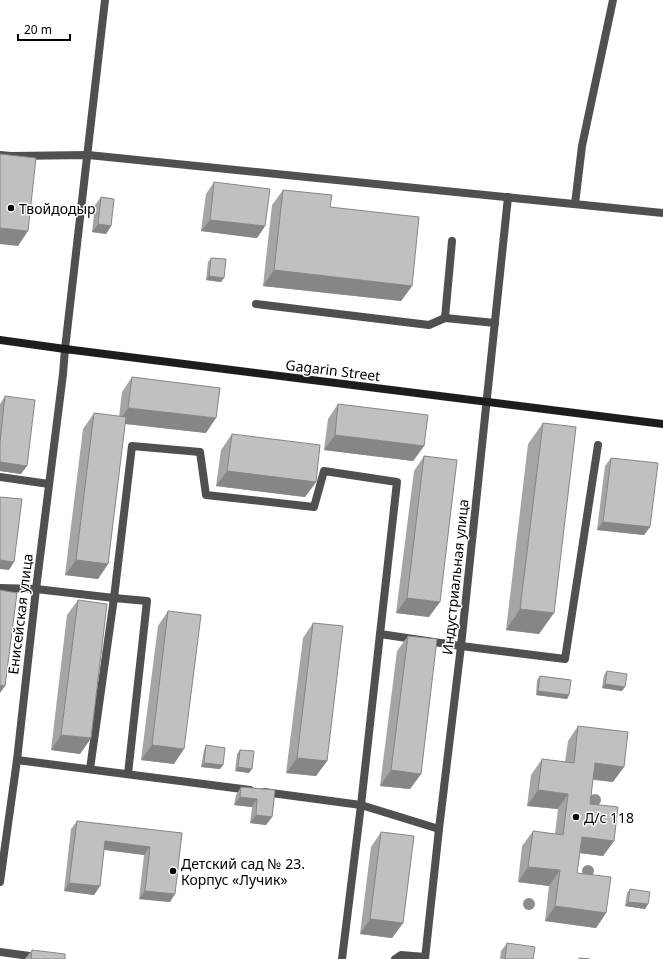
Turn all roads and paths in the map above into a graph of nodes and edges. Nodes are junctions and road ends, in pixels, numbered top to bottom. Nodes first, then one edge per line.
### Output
1 (106, 0) edge
2 (613, 0) edge
3 (0, 155) edge
4 (88, 155) junction
5 (508, 197) junction
6 (575, 204) junction
7 (663, 213) edge
8 (452, 241) dead end
9 (256, 304) dead end
10 (444, 318) junction
11 (495, 323) junction
12 (0, 340) edge
13 (65, 349) junction
14 (487, 402) junction
15 (663, 424) edge
16 (598, 445) dead end
17 (0, 478) edge
18 (49, 484) junction
19 (0, 588) edge
20 (36, 589) junction
21 (114, 598) junction
22 (380, 634) junction
23 (461, 646) junction
24 (17, 760) junction
25 (90, 769) junction
26 (128, 774) junction
27 (361, 805) junction
28 (439, 829) junction
29 (0, 882) edge
30 (0, 952) edge
31 (425, 958) edge
32 (52, 959) edge
33 (342, 959) edge
34 (395, 959) edge

1 - 4 street, Енисейская улица
2 - 6 street
3 - 4 street
4 - 5 street
4 - 13 street, Енисейская улица
5 - 6 street
5 - 11 street, Индустриальная улица
6 - 7 street
8 - 10 street
9 - 10 street
10 - 11 street
11 - 14 street, Индустриальная улица
12 - 13 main road, Gagarin Street
13 - 14 main road, Gagarin Street
13 - 18 street, Енисейская улица
14 - 15 main road, Gagarin Street
14 - 23 street, Индустриальная улица
16 - 23 street
17 - 18 street
18 - 20 street, Енисейская улица
19 - 20 street
20 - 21 street
20 - 24 street, Енисейская улица
21 - 22 street
21 - 25 street
21 - 26 street
22 - 23 street
22 - 27 street
23 - 28 street, Индустриальная улица
24 - 25 street
24 - 29 street, Енисейская улица
25 - 26 street
26 - 27 street
27 - 28 street
27 - 33 street
28 - 31 street, Индустриальная улица
30 - 32 street
31 - 34 street

